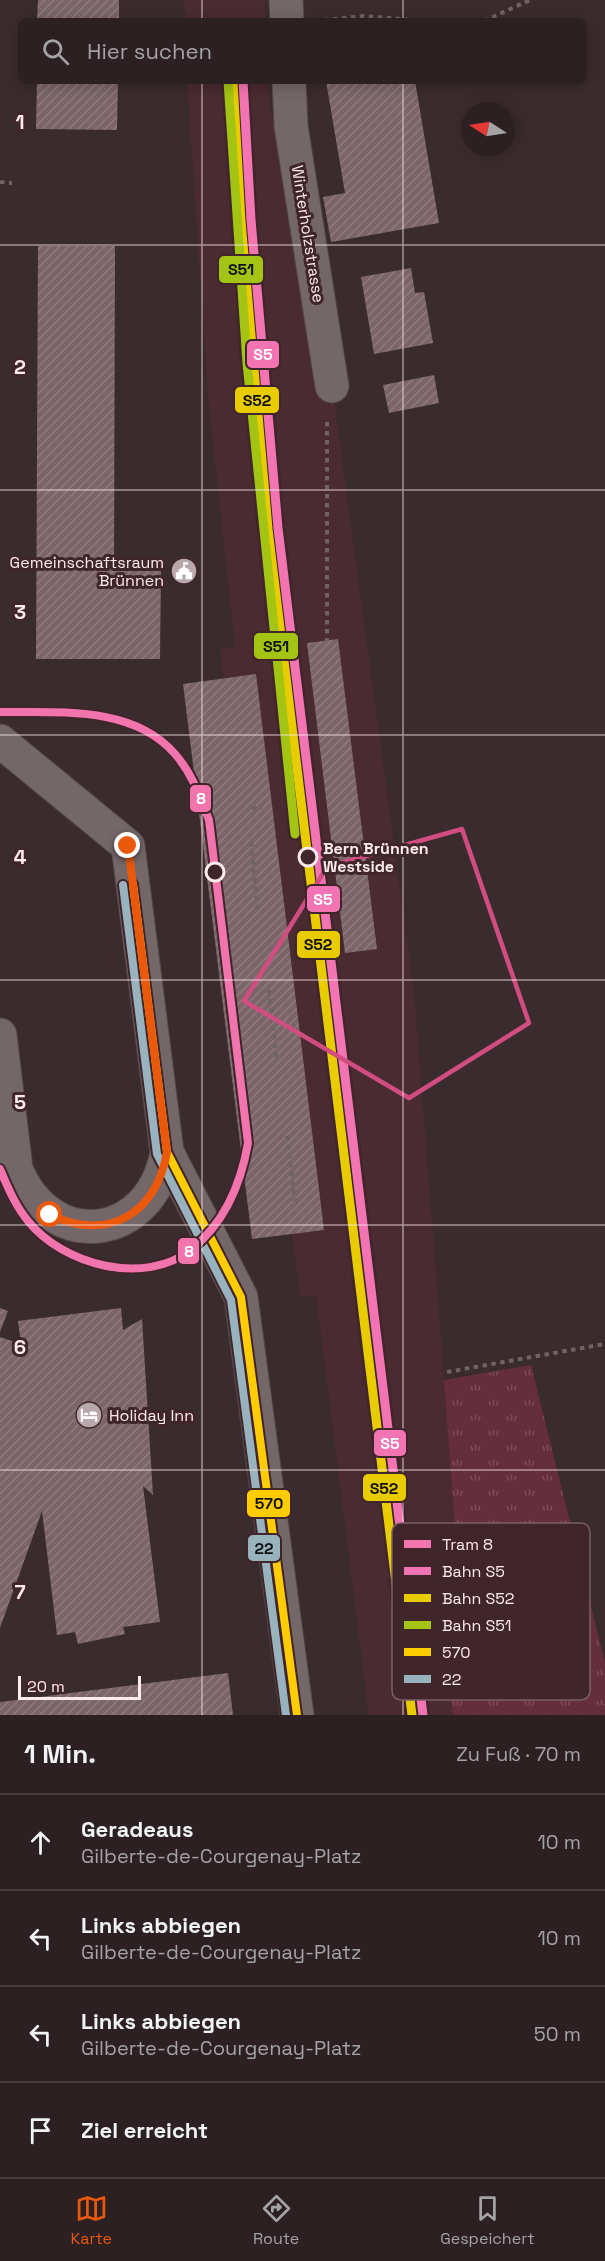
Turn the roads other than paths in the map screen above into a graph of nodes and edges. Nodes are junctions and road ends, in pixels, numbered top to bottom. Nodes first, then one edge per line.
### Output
1 (286, 0) edge
2 (287, 18) edge
3 (289, 84) edge
4 (332, 386) road end
5 (0, 741) edge
6 (0, 1035) edge
7 (167, 1152) junction
8 (297, 1715) edge

1 - 2 street
3 - 4 street, Winterholzstrasse
5 - 7 street
6 - 7 street
7 - 8 street

